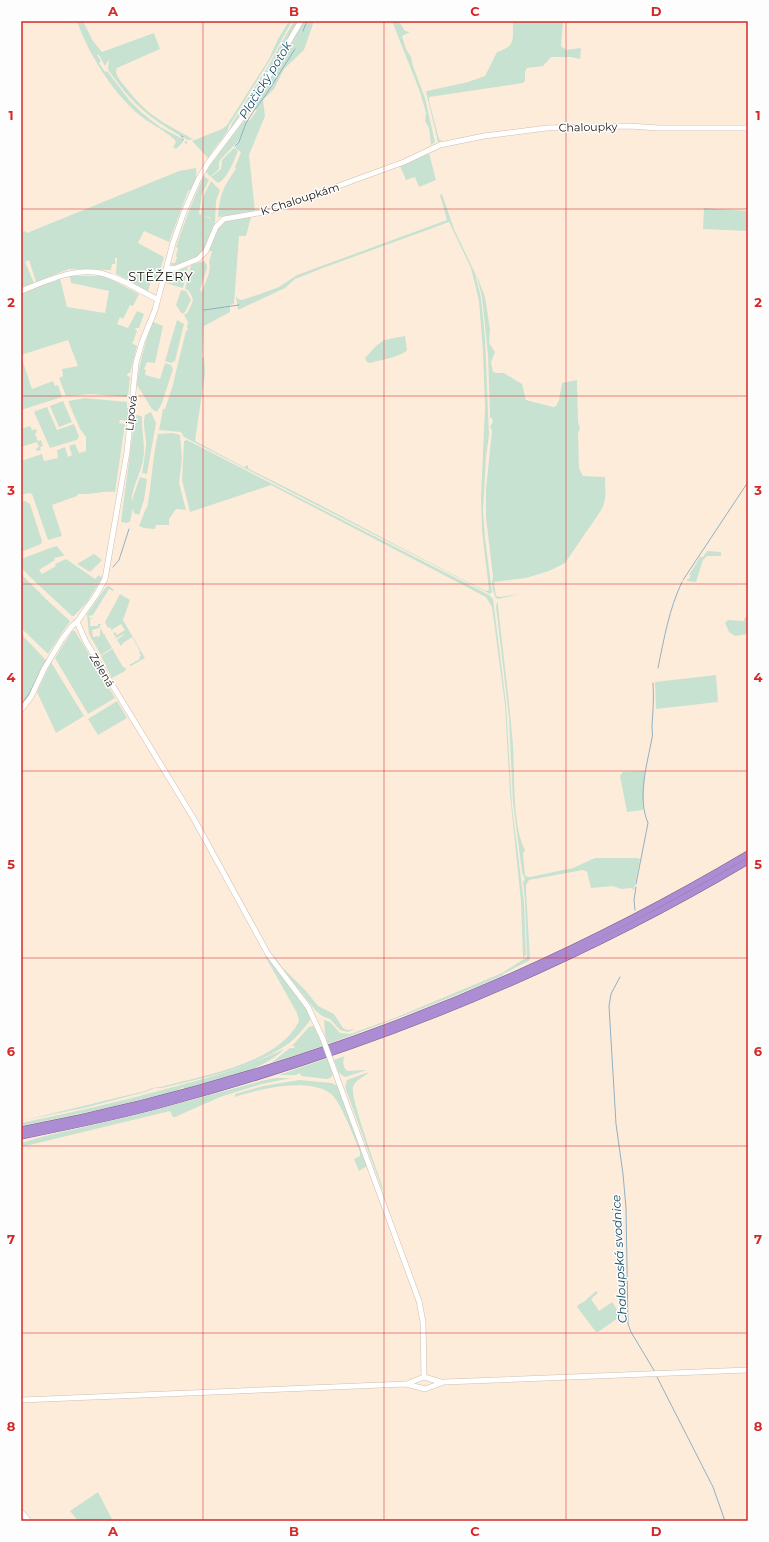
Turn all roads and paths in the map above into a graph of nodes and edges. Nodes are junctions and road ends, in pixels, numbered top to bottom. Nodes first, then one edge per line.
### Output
1 (301, 21) edge
2 (748, 128) edge
3 (430, 150) joint
4 (166, 269) junction
5 (21, 291) edge
6 (157, 299) junction
7 (77, 622) junction
8 (21, 710) edge
9 (748, 854) edge
10 (748, 861) edge
11 (22, 1133) edge
12 (748, 1370) edge
13 (423, 1378) junction
14 (444, 1382) junction
15 (406, 1384) junction
16 (421, 1388) junction
17 (428, 1388) junction
18 (21, 1399) edge
19 (21, 1512) edge
20 (29, 1521) edge

1 - 4 street, Lipová
2 - 3 street, Chaloupky
3 - 4 street, K Chaloupkám
4 - 6 street, Lipová
5 - 6 street
6 - 7 street, Lipová
7 - 8 street, Lipová
7 - 13 street, Zelená, bridge
9 - 11 highway
10 - 11 highway
12 - 14 street
13 - 14 street
13 - 15 street
13 - 16 street
13 - 17 street
14 - 17 street
15 - 16 street
15 - 18 street
16 - 17 street
19 - 20 street

